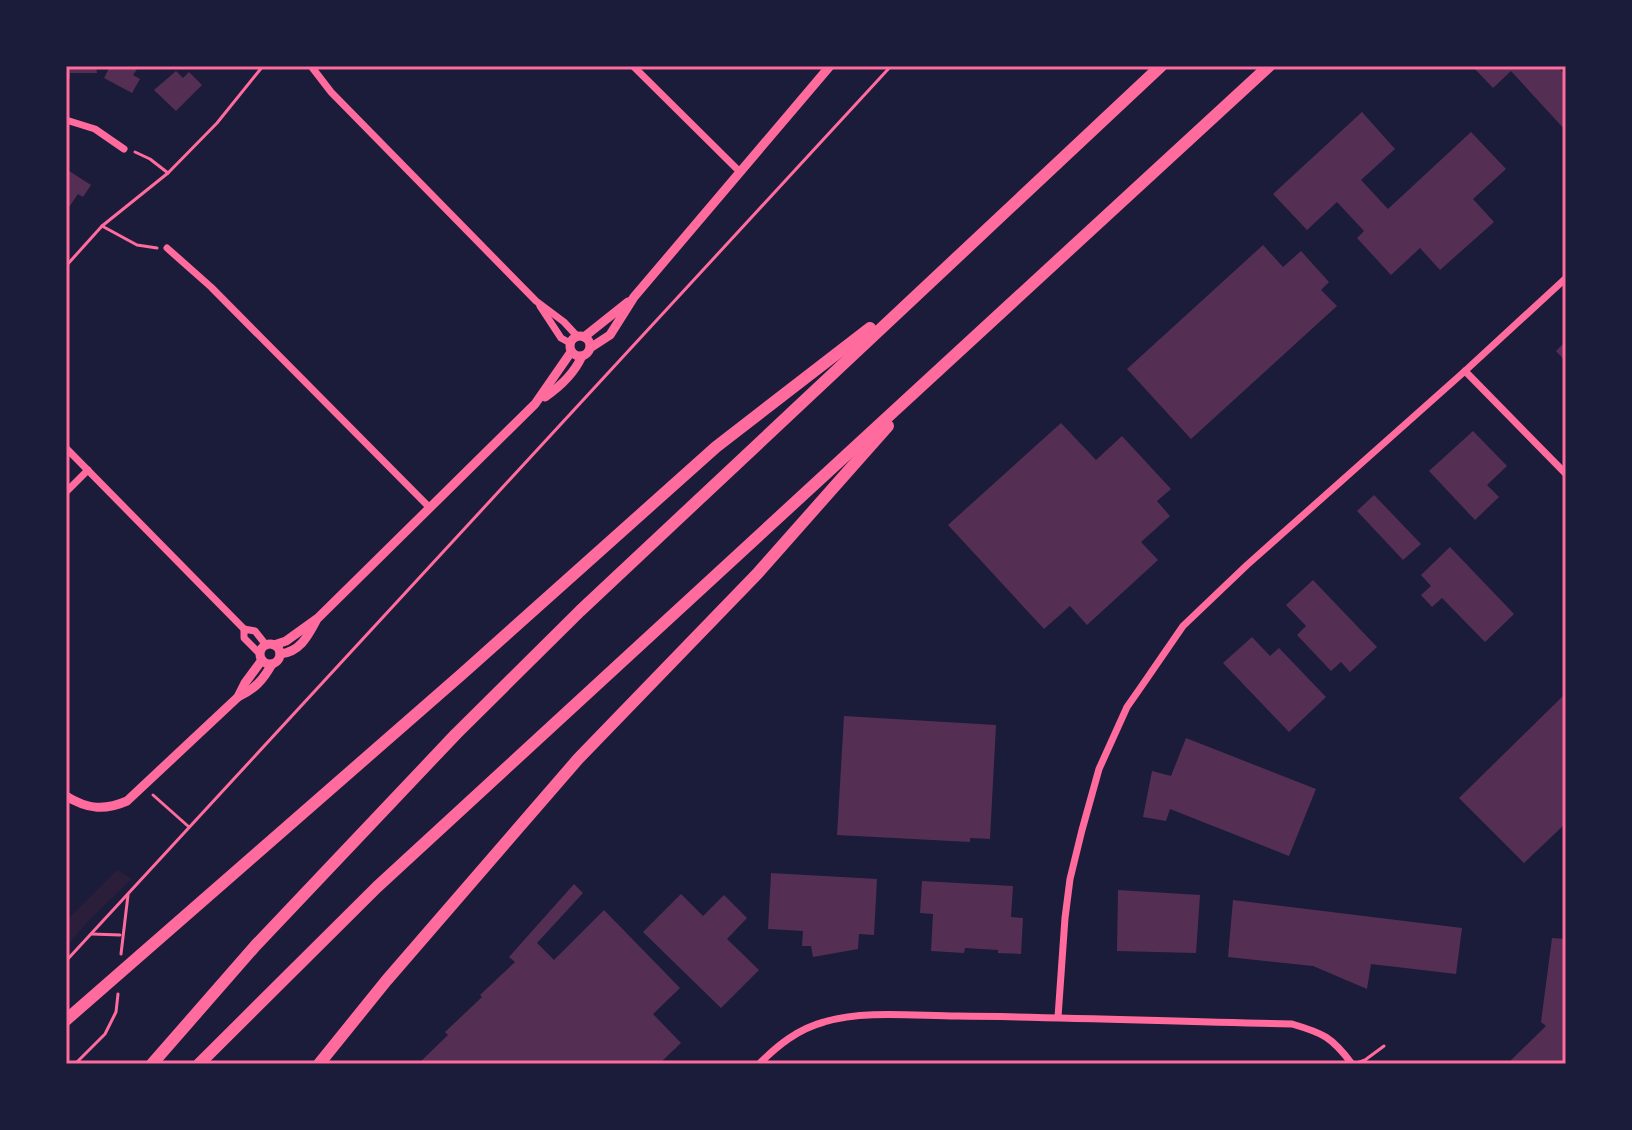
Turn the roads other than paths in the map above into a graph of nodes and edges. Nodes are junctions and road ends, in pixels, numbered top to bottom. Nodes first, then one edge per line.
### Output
1 (311, 66) edge
2 (633, 66) edge
3 (830, 66) edge
4 (1161, 66) edge
5 (1269, 66) edge
6 (66, 120) edge
7 (124, 149) road end
8 (740, 172) junction
9 (167, 248) road end
10 (1566, 278) edge
11 (928, 283) junction
12 (634, 297) junction
13 (536, 301) junction
14 (576, 342) junction
15 (590, 348) junction
16 (582, 356) junction
17 (1465, 371) junction
18 (932, 376) junction
19 (535, 404) junction
20 (66, 448) edge
21 (88, 470) junction
22 (1566, 474) edge
23 (66, 492) edge
24 (429, 507) junction
25 (318, 618) junction
26 (244, 629) junction
27 (270, 645) junction
28 (280, 654) junction
29 (261, 657) junction
30 (272, 664) junction
31 (238, 697) junction
32 (67, 798) edge
33 (1058, 1017) junction
34 (66, 1020) edge
35 (1384, 1046) dead end
36 (152, 1064) edge
37 (199, 1064) edge
38 (319, 1064) edge
39 (759, 1064) edge
40 (1353, 1064) edge

1 - 13 street
2 - 8 street
3 - 8 street
4 - 11 highway
5 - 18 highway
6 - 7 street
8 - 12 street
9 - 24 street
10 - 17 street
11 - 34 highway
11 - 36 highway
12 - 14 street
12 - 15 street
13 - 14 street
13 - 14 street
14 - 15 street
14 - 16 street
14 - 19 street
15 - 16 street
16 - 19 street
17 - 22 street
17 - 33 street
18 - 37 highway
18 - 38 highway
19 - 24 street
20 - 21 street
21 - 23 street
21 - 26 street
24 - 25 street
25 - 27 street
25 - 28 street
26 - 27 street
26 - 29 street
27 - 28 street
27 - 29 street
28 - 30 street
29 - 30 street
29 - 31 street
30 - 31 street
31 - 32 street
33 - 39 street
33 - 40 street
35 - 40 lane

